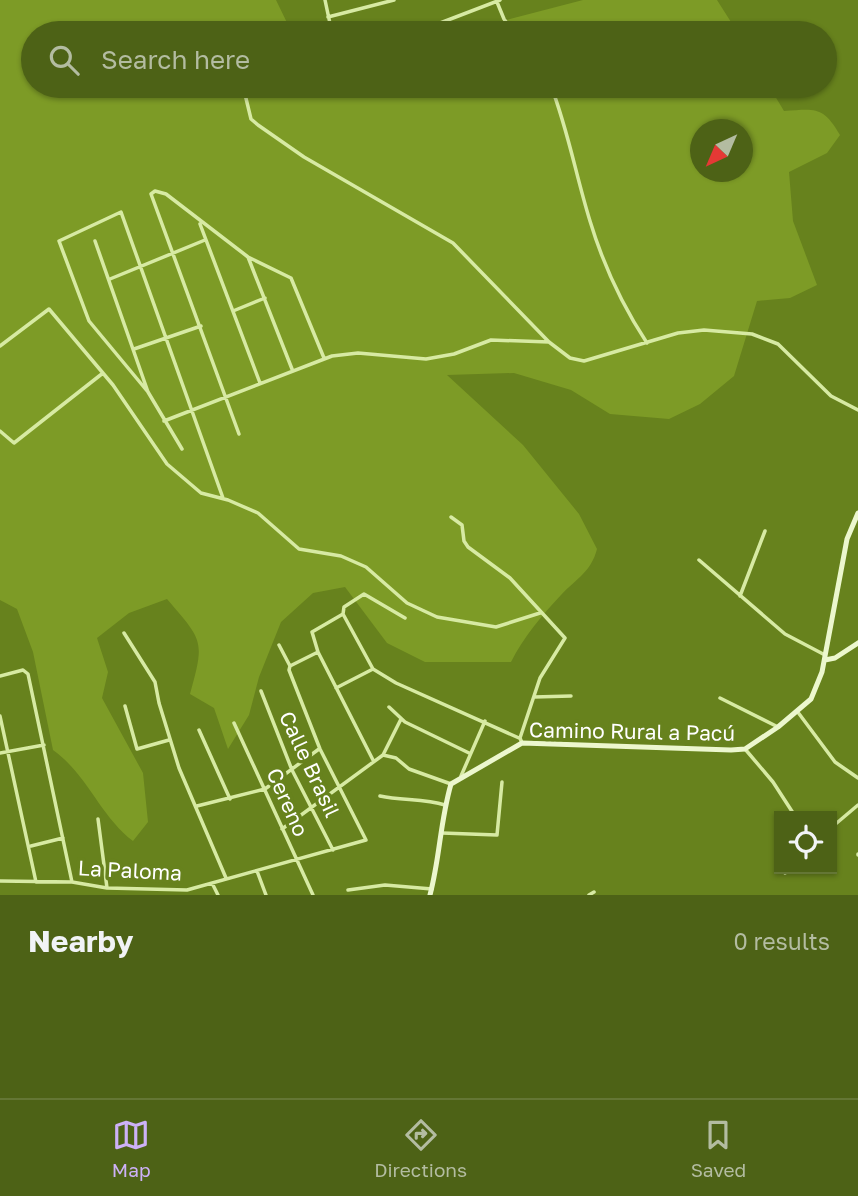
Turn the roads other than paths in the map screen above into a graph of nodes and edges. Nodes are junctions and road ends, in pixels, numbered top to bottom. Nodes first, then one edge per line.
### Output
1 (325, 0) edge
2 (394, 0) edge
3 (498, 0) edge
4 (328, 17) junction
5 (329, 21) edge
6 (445, 21) edge
7 (505, 21) edge
8 (246, 98) edge
9 (555, 98) edge
10 (199, 222) junction
11 (95, 240) dead end
12 (205, 240) junction
13 (174, 252) junction
14 (248, 257) junction
15 (142, 265) junction
16 (110, 279) junction
17 (265, 298) junction
18 (233, 311) junction
19 (201, 326) junction
20 (167, 337) junction
21 (549, 342) junction
22 (647, 343) junction
23 (0, 346) edge
24 (135, 349) junction
25 (324, 358) junction
26 (292, 369) junction
27 (103, 373) junction
28 (260, 383) junction
29 (148, 392) junction
30 (227, 396) junction
31 (193, 409) junction
32 (858, 410) edge
33 (164, 421) junction
34 (0, 431) edge
35 (239, 434) dead end
36 (182, 449) dead end
37 (223, 498) junction
38 (858, 513) edge
39 (452, 517) dead end
40 (765, 531) dead end
41 (699, 560) dead end
42 (740, 596) junction
43 (540, 612) junction
44 (343, 614) junction
45 (405, 618) dead end
46 (124, 634) dead end
47 (858, 643) edge
48 (279, 645) dead end
49 (318, 652) junction
50 (826, 658) junction
51 (290, 666) junction
52 (373, 669) junction
53 (0, 676) edge
54 (336, 688) junction
55 (261, 691) dead end
56 (534, 696) junction
57 (571, 696) dead end
58 (720, 698) dead end
59 (125, 706) dead end
60 (389, 708) dead end
61 (797, 711) junction
62 (0, 716) edge
63 (401, 719) junction
64 (485, 721) junction
65 (234, 723) dead end
66 (778, 727) junction
67 (199, 730) dead end
68 (169, 740) junction
69 (521, 741) junction
70 (44, 745) junction
71 (320, 748) junction
72 (745, 749) junction
73 (9, 751) junction
74 (0, 753) edge
75 (469, 753) junction
76 (383, 755) junction
77 (373, 760) junction
78 (292, 770) junction
79 (461, 777) junction
80 (858, 779) edge
81 (502, 782) dead end
82 (451, 784) junction
83 (341, 786) junction
84 (265, 789) junction
85 (380, 796) dead end
86 (230, 799) junction
87 (445, 805) junction
88 (858, 805) edge
89 (197, 806) junction
90 (312, 807) junction
91 (791, 811) edge
92 (98, 819) dead end
93 (837, 823) edge
94 (282, 829) junction
95 (440, 832) junction
96 (63, 838) junction
97 (31, 846) junction
98 (333, 850) junction
99 (297, 860) junction
100 (257, 871) junction
101 (226, 878) junction
102 (0, 881) edge
103 (36, 882) junction
104 (72, 882) junction
105 (212, 883) junction
106 (107, 888) junction
107 (348, 890) dead end
108 (188, 892) edge
109 (431, 892) edge
110 (594, 892) dead end
111 (218, 895) edge
112 (266, 895) edge
113 (313, 895) edge
114 (589, 895) edge

1 - 4 street
2 - 4 street
3 - 6 street
3 - 7 street
4 - 5 street
8 - 21 street
9 - 22 street
10 - 12 street
10 - 13 street
10 - 14 street
11 - 16 street
12 - 13 street
12 - 18 street
13 - 15 street
13 - 19 street
14 - 17 street
14 - 25 street
15 - 16 street
15 - 20 street
15 - 29 street
16 - 24 street
17 - 18 street
17 - 26 street
18 - 28 street
19 - 20 street
19 - 30 street
20 - 24 street
20 - 31 street
21 - 22 street
21 - 25 street
22 - 32 street
23 - 27 street
24 - 29 street
25 - 26 street
26 - 28 street
27 - 34 street
27 - 37 street
28 - 30 street
29 - 33 street
30 - 31 street
30 - 35 street
31 - 33 street
31 - 37 street
33 - 36 street
37 - 43 street
38 - 50 street, Camino Rural a Pacú
39 - 43 street
40 - 42 street
41 - 42 street
42 - 50 street
43 - 56 street
44 - 45 street
44 - 49 street
44 - 52 street
46 - 68 street
47 - 50 street
48 - 51 street
49 - 51 street
49 - 54 street
50 - 61 street, Camino Rural a Pacú
51 - 71 street
52 - 54 street
52 - 64 street
53 - 70 street
54 - 77 street
55 - 78 street, Calle Brasil
56 - 57 street
56 - 69 street
58 - 66 street
59 - 68 street
60 - 63 street
61 - 66 street, Camino Rural a Pacú
61 - 80 street
62 - 73 street
63 - 75 street
63 - 76 street
64 - 69 street
64 - 75 street
65 - 84 street, Cereno
66 - 72 street, Camino Rural a Pacú
67 - 86 street
68 - 89 street
69 - 72 street, Camino Rural a Pacú
69 - 79 street, Camino Rural a Pacú
70 - 73 street
70 - 96 street
71 - 78 street
71 - 83 street
72 - 91 street
73 - 74 street
73 - 97 street
75 - 79 street
76 - 77 street
76 - 82 street
77 - 83 street
78 - 84 street
78 - 90 street, Calle Brasil
79 - 82 street, Camino Rural a Pacú
81 - 95 street
82 - 87 street
83 - 90 street
83 - 98 street, La Paloma
84 - 86 street
84 - 94 street, Cereno
85 - 87 street
86 - 89 street
87 - 95 street
88 - 93 street
89 - 101 street
90 - 94 street
90 - 98 street, Calle Brasil
92 - 106 street
94 - 99 street, Cereno
95 - 109 street
96 - 97 street
96 - 104 street
97 - 103 street
98 - 99 street, La Paloma
99 - 100 street, La Paloma
99 - 113 street, Cereno
100 - 101 street, La Paloma
100 - 112 street
101 - 105 street, La Paloma
102 - 103 street, La Paloma
103 - 104 street, La Paloma
104 - 106 street, La Paloma
105 - 108 street, La Paloma
105 - 111 street
106 - 108 street, La Paloma
107 - 109 street
110 - 114 street

